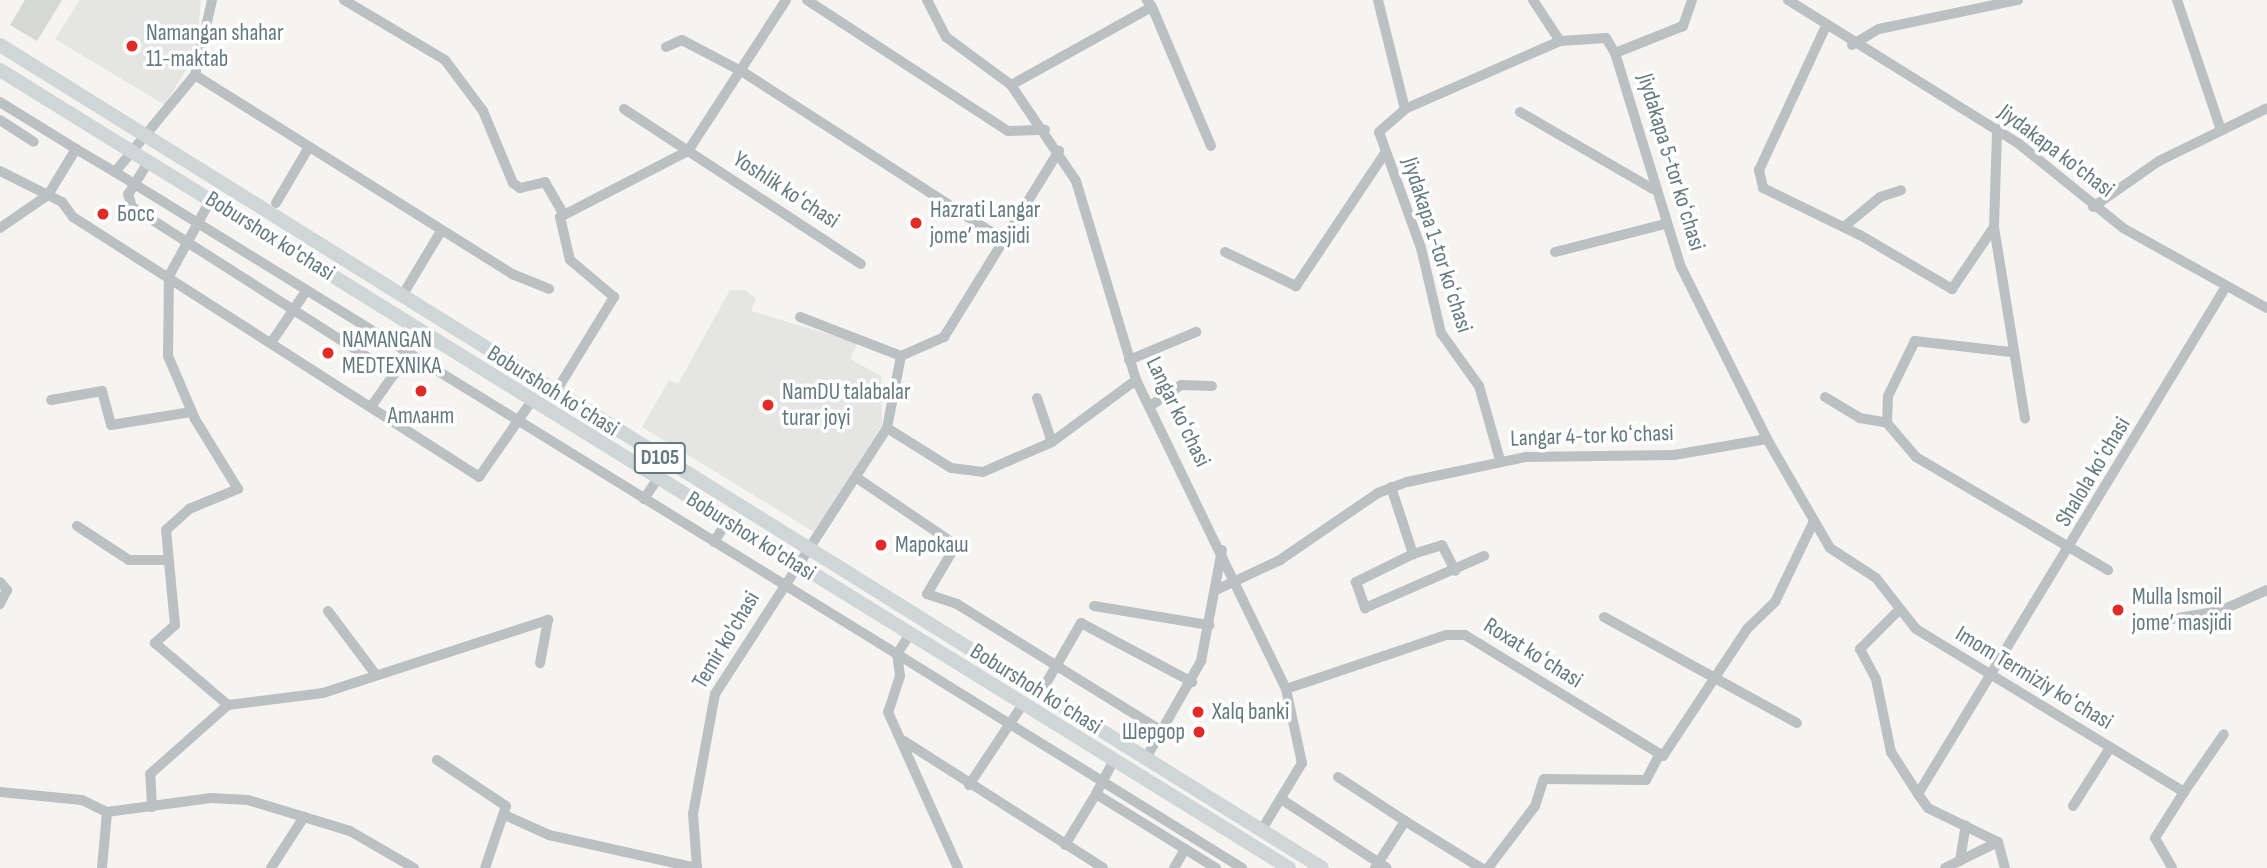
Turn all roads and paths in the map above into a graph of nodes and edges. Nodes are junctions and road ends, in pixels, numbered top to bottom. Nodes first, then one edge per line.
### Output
1 (212, 0) edge
2 (344, 0) edge
3 (786, 0) edge
4 (807, 0) edge
5 (927, 0) edge
6 (1378, 0) edge
7 (1533, 0) edge
8 (1692, 0) edge
9 (1788, 0) edge
10 (2018, 0) edge
11 (2177, 0) edge
12 (1149, 4) edge
13 (1973, 4) edge
14 (1825, 28) junction
15 (1560, 41) junction
16 (0, 45) edge
17 (1852, 45) junction
18 (666, 47) dead end
19 (1615, 53) junction
20 (0, 70) edge
21 (743, 72) junction
22 (195, 75) junction
23 (1011, 85) junction
24 (0, 102) edge
25 (2267, 108) edge
26 (624, 109) dead end
27 (1405, 109) junction
28 (1520, 112) dead end
29 (0, 120) edge
30 (2220, 127) junction
31 (1997, 129) junction
32 (1045, 130) junction
33 (145, 136) junction
34 (34, 142) dead end
35 (1211, 146) dead end
36 (310, 147) junction
37 (76, 149) junction
38 (133, 151) junction
39 (688, 151) junction
40 (1059, 151) junction
41 (1385, 153) junction
42 (149, 161) junction
43 (0, 171) edge
44 (116, 172) junction
45 (134, 184) junction
46 (1653, 189) junction
47 (1901, 190) dead end
48 (48, 195) junction
49 (211, 200) junction
50 (276, 203) dead end
51 (2093, 207) junction
52 (563, 213) junction
53 (197, 223) junction
54 (1665, 224) junction
55 (1844, 226) junction
56 (1994, 227) junction
57 (0, 228) edge
58 (441, 231) junction
59 (1004, 240) junction
60 (187, 242) junction
61 (1226, 252) dead end
62 (1555, 252) dead end
63 (861, 264) dead end
64 (169, 276) junction
65 (2225, 288) junction
66 (549, 289) dead end
67 (306, 291) junction
68 (402, 296) junction
69 (2267, 308) edge
70 (293, 310) junction
71 (800, 317) dead end
72 (1196, 332) dead end
73 (272, 340) junction
74 (2011, 352) junction
75 (408, 354) junction
76 (901, 356) junction
77 (1129, 360) junction
78 (394, 374) junction
79 (1136, 380) junction
80 (1212, 386) dead end
81 (555, 393) junction
82 (1825, 397) dead end
83 (1037, 398) dead end
84 (51, 400) dead end
85 (533, 400) junction
86 (373, 404) junction
87 (1150, 406) junction
88 (191, 412) junction
89 (2025, 419) dead end
90 (518, 422) junction
91 (1887, 423) junction
92 (887, 428) junction
93 (1767, 439) junction
94 (1052, 442) junction
95 (1500, 460) junction
96 (658, 478) junction
97 (858, 478) junction
98 (1391, 486) junction
99 (644, 499) junction
100 (727, 521) junction
101 (1814, 521) junction
102 (77, 526) dead end
103 (714, 542) junction
104 (2071, 549) junction
105 (1222, 550) junction
106 (812, 552) junction
107 (1413, 554) junction
108 (1484, 556) dead end
109 (166, 560) junction
110 (799, 566) junction
111 (2108, 570) dead end
112 (1455, 571) junction
113 (1238, 581) junction
114 (0, 582) edge
115 (786, 584) junction
116 (1216, 590) junction
117 (2267, 590) edge
118 (0, 604) edge
119 (1094, 606) dead end
120 (328, 611) dead end
121 (1898, 611) junction
122 (1604, 617) dead end
123 (2166, 620) dead end
124 (1209, 625) junction
125 (910, 634) junction
126 (897, 654) junction
127 (540, 663) dead end
128 (1057, 665) junction
129 (1990, 674) junction
130 (376, 675) junction
131 (1192, 682) junction
132 (1713, 683) junction
133 (1286, 689) junction
134 (1041, 692) junction
135 (1023, 704) junction
136 (228, 705) junction
137 (1797, 723) dead end
138 (1010, 724) junction
139 (1163, 731) junction
140 (2224, 734) dead end
141 (904, 741) junction
142 (2110, 748) junction
143 (1659, 756) junction
144 (1146, 758) junction
145 (437, 760) dead end
146 (1114, 760) junction
147 (1338, 776) dead end
148 (1100, 780) junction
149 (969, 785) junction
150 (0, 792) edge
151 (2185, 792) junction
152 (1097, 794) junction
153 (1917, 794) junction
154 (1281, 799) junction
155 (2073, 806) dead end
156 (152, 807) junction
157 (107, 812) junction
158 (304, 817) junction
159 (507, 817) junction
160 (1405, 821) junction
161 (1966, 825) junction
162 (1261, 831) junction
163 (1998, 842) junction
164 (1065, 845) junction
165 (1185, 849) junction
166 (1960, 861) junction
167 (1381, 866) edge
168 (671, 867) edge
169 (102, 868) edge
170 (271, 868) edge
171 (414, 868) edge
172 (485, 868) edge
173 (697, 868) edge
174 (958, 868) edge
175 (1102, 868) edge
176 (1174, 868) edge
177 (1216, 868) edge
178 (1242, 868) edge
179 (1289, 868) edge
180 (1322, 868) edge
181 (1481, 868) edge
182 (1488, 868) edge
183 (1945, 868) edge
184 (2005, 868) edge
185 (2172, 868) edge

1 - 22 street
2 - 52 street
3 - 21 street
4 - 32 street
5 - 23 street, Langar koʻchasi
6 - 27 street
7 - 15 street
8 - 19 street, Jiydakapa 5-tor koʻchasi
9 - 14 street, Jiydakapa ko'chasi
10 - 13 street
11 - 30 street
12 - 23 street
12 - 35 street
13 - 17 street
14 - 17 street, Jiydakapa ko'chasi
14 - 55 street
15 - 19 street, Jiydakapa 1-tor koʻchasi
15 - 27 street, Jiydakapa 1-tor koʻchasi
16 - 33 main road, Boburshoh koʻchasi / D105
17 - 31 street, Jiydakapa ko'chasi
18 - 21 street
19 - 46 street, Jiydakapa 5-tor koʻchasi
20 - 38 main road, Boburshox ko'chasi / D105
21 - 39 street
21 - 59 street
22 - 33 street
22 - 36 street
23 - 32 street, Langar koʻchasi
24 - 37 street
25 - 30 street
26 - 39 street, Yoshlik koʻchasi
27 - 41 street, Jiydakapa 1-tor koʻchasi
28 - 46 street
29 - 34 street
30 - 51 street
31 - 51 street, Jiydakapa ko'chasi
31 - 56 street
32 - 40 street, Langar koʻchasi
33 - 38 street
33 - 68 main road, Boburshoh koʻchasi / D105
36 - 50 street
36 - 58 street
37 - 44 street
37 - 48 street
38 - 42 main road, Boburshox ko'chasi / D105
38 - 44 street
39 - 52 street
39 - 63 street, Yoshlik koʻchasi
40 - 59 street
40 - 77 street, Langar koʻchasi
41 - 61 street
41 - 95 street, Jiydakapa 1-tor koʻchasi
42 - 45 street
42 - 49 main road, Boburshox ko'chasi / D105
43 - 48 street
44 - 45 street
45 - 53 street
45 - 60 street
46 - 54 street, Jiydakapa 5-tor koʻchasi
47 - 55 street
48 - 57 street
48 - 64 street
49 - 53 street
49 - 85 main road, Boburshox ko'chasi / D105
51 - 65 street, Jiydakapa ko'chasi
52 - 81 street
53 - 60 street
53 - 67 street
54 - 62 street
54 - 93 street, Jiydakapa 5-tor koʻchasi
55 - 56 street
56 - 74 street
58 - 66 street
58 - 68 street
59 - 76 street
60 - 64 street
60 - 70 street
64 - 73 street
64 - 88 street
65 - 69 street, Jiydakapa ko'chasi
65 - 104 street, Shalola koʻchasi
67 - 70 street
67 - 75 street
68 - 81 main road, Boburshoh koʻchasi / D105
70 - 73 street
70 - 78 street
71 - 76 street
72 - 77 street
73 - 86 street
74 - 89 street
74 - 91 street
75 - 78 street
75 - 90 street
76 - 92 street, Temir ko'chasi
77 - 79 street, Langar koʻchasi
78 - 86 street
79 - 87 street, Langar koʻchasi
79 - 94 street
80 - 87 street
81 - 106 main road, Boburshoh koʻchasi / D105
82 - 91 street
83 - 94 street
84 - 88 street
85 - 90 street
85 - 96 main road, Boburshox ko'chasi / D105
86 - 90 street
87 - 105 street, Langar koʻchasi
88 - 109 street
90 - 99 street
91 - 104 street
92 - 94 street
92 - 97 street, Temir ko'chasi
93 - 95 street, Langar 4-tor koʻchasi
93 - 101 street, Jiydakapa 5-tor koʻchasi
95 - 98 street, Langar 4-tor koʻchasi
96 - 99 street
96 - 100 main road, Boburshox ko'chasi / D105
97 - 106 street, Temir ko'chasi
97 - 128 street
98 - 107 street
98 - 113 street, Langar 4-tor koʻchasi
99 - 103 street
100 - 103 street
100 - 110 main road, Boburshox ko'chasi / D105
101 - 121 street, Imom Termiziy koʻchasi
101 - 132 street
102 - 109 street
103 - 115 street
104 - 111 street
104 - 129 street, Shalola koʻchasi
105 - 113 street, Langar koʻchasi
105 - 116 street
106 - 110 street, Temir ko'chasi
106 - 134 main road, Boburshoh koʻchasi / D105
107 - 112 street
107 - 112 street
108 - 112 street
109 - 136 street
110 - 115 street, Temir ko'chasi
110 - 125 main road, Boburshox ko'chasi / D105
113 - 116 street, Langar 4-tor koʻchasi
113 - 133 street, Langar koʻchasi
114 - 118 street
115 - 126 street
115 - 173 street, Temir ko'chasi
116 - 124 street
117 - 123 street
119 - 124 street
120 - 130 street
121 - 129 street, Imom Termiziy koʻchasi
121 - 153 street
122 - 132 street
124 - 131 street
125 - 126 street
125 - 135 main road, Boburshox ko'chasi / D105
126 - 138 street
126 - 141 street
127 - 130 street
128 - 131 street
128 - 134 street
128 - 139 street
129 - 142 street, Imom Termiziy koʻchasi
129 - 153 street, Shalola koʻchasi
130 - 136 street
131 - 139 street
132 - 137 street
132 - 143 street
133 - 143 street, Roxat koʻchasi
133 - 154 street, Langar koʻchasi
134 - 144 main road, Boburshoh koʻchasi / D105
135 - 138 street
135 - 146 main road, Boburshox ko'chasi / D105
136 - 156 street
138 - 148 street
138 - 149 street
139 - 144 street
140 - 151 street
141 - 149 street
141 - 174 street
142 - 151 street, Imom Termiziy koʻchasi
142 - 155 street
143 - 182 street
144 - 162 main road, Boburshoh koʻchasi / D105
145 - 159 street
146 - 148 street
146 - 179 main road, Boburshox ko'chasi / D105
147 - 160 street
148 - 152 street
148 - 178 street
149 - 164 street
150 - 157 street
151 - 185 street
152 - 164 street
152 - 165 street
153 - 161 street
154 - 162 street, Langar koʻchasi
154 - 167 street
156 - 157 street
156 - 158 street
157 - 169 street
158 - 170 street
158 - 171 street
159 - 168 street
159 - 172 street
160 - 167 street
160 - 181 street
161 - 163 street
161 - 166 street
162 - 180 main road, Boburshoh koʻchasi / D105
163 - 166 street
163 - 184 street
164 - 175 street
165 - 176 street
165 - 177 street
166 - 183 street
168 - 173 street

